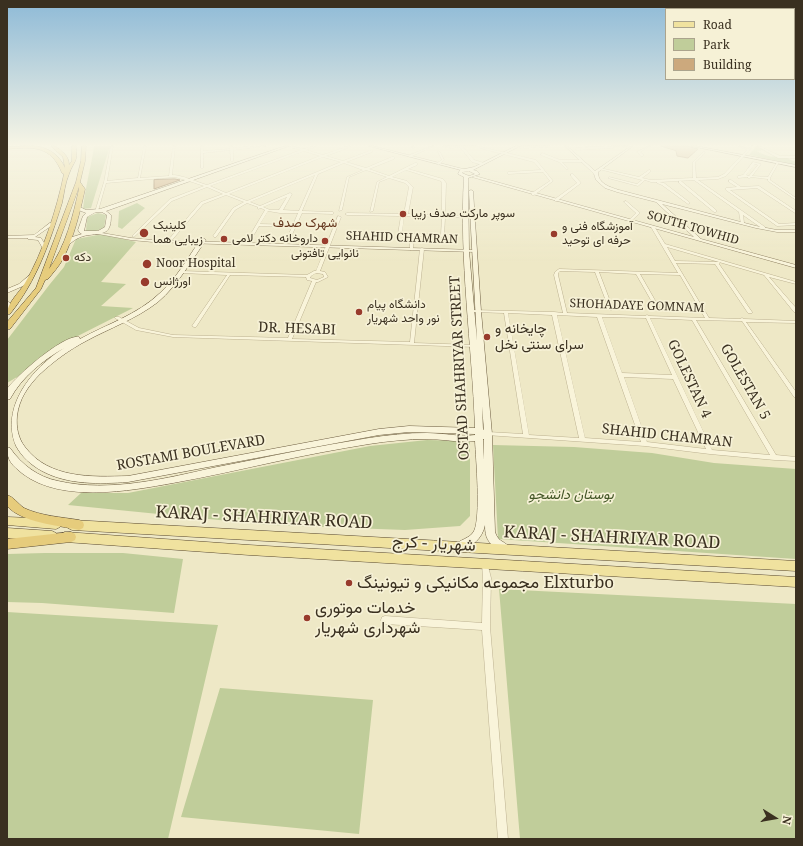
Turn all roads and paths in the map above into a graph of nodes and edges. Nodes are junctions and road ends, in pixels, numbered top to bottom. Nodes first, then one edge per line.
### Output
1 (63, 185) edge
2 (77, 185) edge
3 (80, 185) edge
4 (103, 185) edge
5 (178, 185) edge
6 (180, 185) edge
7 (246, 185) edge
8 (289, 185) edge
9 (312, 185) edge
10 (346, 185) edge
11 (377, 185) edge
12 (410, 185) edge
13 (444, 185) edge
14 (472, 185) edge
15 (473, 185) edge
16 (506, 185) edge
17 (545, 185) edge
18 (576, 185) edge
19 (604, 185) edge
20 (665, 185) edge
21 (684, 185) edge
22 (700, 185) edge
23 (705, 185) edge
24 (736, 185) edge
25 (777, 185) edge
26 (206, 186) joint
27 (740, 188) junction
28 (225, 194) junction
29 (533, 194) junction
30 (556, 200) junction
31 (796, 200) edge
32 (656, 201) junction
33 (626, 202) dead end
34 (781, 202) junction
35 (246, 203) junction
36 (688, 203) dead end
37 (679, 207) junction
38 (78, 208) junction
39 (259, 208) junction
40 (664, 208) junction
41 (731, 209) dead end
42 (267, 210) junction
43 (340, 210) junction
44 (98, 211) junction
45 (371, 211) dead end
46 (715, 211) dead end
47 (280, 212) junction
48 (300, 212) junction
49 (741, 212) junction
50 (796, 212) edge
51 (332, 213) junction
52 (109, 214) junction
53 (347, 214) junction
54 (405, 215) junction
55 (444, 216) junction
56 (339, 217) junction
57 (466, 217) junction
58 (472, 217) junction
59 (630, 221) junction
60 (742, 223) junction
61 (52, 224) junction
62 (791, 224) junction
63 (796, 224) edge
64 (108, 226) junction
65 (258, 226) junction
66 (294, 226) junction
67 (653, 227) junction
68 (686, 227) junction
69 (764, 228) junction
70 (796, 228) edge
71 (796, 231) edge
72 (98, 233) junction
73 (86, 234) junction
74 (678, 234) junction
75 (412, 235) junction
76 (134, 236) junction
77 (215, 236) dead end
78 (7, 237) edge
79 (251, 237) dead end
80 (21, 238) junction
81 (289, 238) dead end
82 (171, 239) junction
83 (701, 240) junction
84 (198, 243) junction
85 (664, 245) junction
86 (44, 246) junction
87 (329, 246) junction
88 (65, 247) junction
89 (411, 248) junction
90 (422, 250) junction
91 (470, 250) junction
92 (674, 262) junction
93 (716, 263) junction
94 (730, 264) junction
95 (796, 267) edge
96 (596, 271) junction
97 (181, 272) junction
98 (318, 272) junction
99 (34, 273) junction
100 (638, 273) junction
101 (229, 274) junction
102 (681, 274) junction
103 (765, 274) junction
104 (308, 276) junction
105 (314, 281) junction
106 (796, 283) edge
107 (39, 288) junction
108 (7, 292) edge
109 (7, 296) edge
110 (7, 303) edge
111 (611, 309) dead end
112 (658, 309) dead end
113 (7, 311) edge
114 (475, 311) junction
115 (796, 311) edge
116 (506, 312) junction
117 (750, 312) dead end
118 (554, 313) junction
119 (565, 314) junction
120 (599, 315) junction
121 (647, 316) junction
122 (693, 318) junction
123 (707, 318) junction
124 (742, 319) junction
125 (119, 320) junction
126 (795, 323) edge
127 (194, 326) dead end
128 (7, 327) edge
129 (290, 339) junction
130 (412, 344) junction
131 (474, 346) junction
132 (620, 375) junction
133 (675, 377) junction
134 (25, 385) junction
135 (8, 391) edge
136 (20, 393) junction
137 (796, 396) edge
138 (482, 435) junction
139 (526, 436) junction
140 (582, 439) junction
141 (645, 444) junction
142 (7, 450) edge
143 (710, 452) junction
144 (775, 458) junction
145 (796, 458) edge
146 (7, 499) edge
147 (7, 521) edge
148 (79, 525) junction
149 (7, 533) edge
150 (71, 537) junction
151 (7, 544) edge
152 (460, 546) junction
153 (504, 549) junction
154 (485, 564) junction
155 (796, 566) edge
156 (796, 582) edge
157 (386, 620) dead end
158 (486, 627) junction
159 (503, 839) edge

1 - 61 highway
2 - 107 highway
3 - 38 highway
4 - 44 street
5 - 44 main road
6 - 52 main road
7 - 28 street
8 - 35 street
9 - 48 street
10 - 43 street
11 - 45 street
12 - 54 street
13 - 55 street
14 - 57 main road, OSTAD SHAHRIYAR STREET
15 - 58 main road, OSTAD SHAHRIYAR STREET
16 - 29 street, SOUTH TOWHID
17 - 29 street
18 - 30 street
19 - 32 street
20 - 36 street
21 - 46 street
22 - 41 street
23 - 49 street
24 - 27 street
25 - 31 street
26 - 28 street
26 - 76 street
27 - 34 street
27 - 62 street
28 - 35 street
28 - 82 street
29 - 30 street, SOUTH TOWHID
30 - 59 street, SOUTH TOWHID
31 - 34 street
32 - 37 street
32 - 40 street
33 - 59 street
34 - 50 street
35 - 39 street
35 - 77 street
37 - 40 street
37 - 60 street
38 - 44 main road
38 - 88 highway
39 - 42 street
39 - 47 street
40 - 68 street
42 - 47 street
42 - 65 street
43 - 51 street
43 - 53 street
44 - 52 main road
44 - 73 main road
47 - 48 street
48 - 51 street
48 - 66 street
49 - 60 street
49 - 69 street
51 - 56 street
52 - 64 main road
53 - 54 street
53 - 56 street
54 - 55 street
54 - 75 street
55 - 57 street
55 - 75 street
56 - 87 street
57 - 58 main road
57 - 91 main road, OSTAD SHAHRIYAR STREET
58 - 91 main road, OSTAD SHAHRIYAR STREET
59 - 67 street, SOUTH TOWHID
60 - 69 street
61 - 80 street
61 - 86 highway
62 - 63 street
62 - 70 street
64 - 72 main road
64 - 76 street, SHAHID CHAMRAN
65 - 66 street
65 - 79 street
66 - 81 street
67 - 74 street, SOUTH TOWHID
67 - 85 street
68 - 74 street
68 - 83 street
69 - 71 street
72 - 73 main road
72 - 84 street, SHAHID CHAMRAN
73 - 88 main road
74 - 83 street, SOUTH TOWHID
75 - 89 street
76 - 82 street, SHAHID CHAMRAN
78 - 80 street
80 - 86 street
82 - 84 street, SHAHID CHAMRAN
83 - 95 street, SOUTH TOWHID
84 - 87 street, SHAHID CHAMRAN
84 - 97 main road, ROSTAMI BOULEVARD
84 - 125 main road, ROSTAMI BOULEVARD
85 - 92 street
85 - 94 street
86 - 99 highway
87 - 89 street, SHAHID CHAMRAN
87 - 98 street
88 - 107 highway
89 - 90 street, SHAHID CHAMRAN
89 - 91 street, SHAHID CHAMRAN
90 - 91 street, SHAHID CHAMRAN
90 - 130 street
91 - 114 main road, OSTAD SHAHRIYAR STREET
92 - 93 street
92 - 102 street
93 - 94 street
93 - 117 street
94 - 103 street
96 - 100 street
96 - 111 street
96 - 119 street
97 - 101 street
97 - 125 main road, ROSTAMI BOULEVARD
98 - 104 street
98 - 105 street
99 - 108 street
99 - 113 highway
100 - 102 street
100 - 112 street
101 - 104 street
101 - 127 street
102 - 123 street
103 - 106 street
103 - 115 street
104 - 105 street
105 - 129 street
107 - 128 highway
108 - 109 street
110 - 113 street
114 - 116 street, SHOHADAYE GOMNAM
114 - 131 main road, OSTAD SHAHRIYAR STREET
114 - 138 main road, OSTAD SHAHRIYAR STREET
116 - 118 street, SHOHADAYE GOMNAM
116 - 139 street
118 - 119 street, SHOHADAYE GOMNAM
118 - 140 street
119 - 120 street, SHOHADAYE GOMNAM
120 - 121 street, SHOHADAYE GOMNAM
120 - 132 street
121 - 122 street, SHOHADAYE GOMNAM
121 - 133 street, GOLESTAN 4
122 - 123 street, SHOHADAYE GOMNAM
122 - 144 street, GOLESTAN 5
123 - 124 street, SHOHADAYE GOMNAM
124 - 126 street, SHOHADAYE GOMNAM
124 - 137 street
125 - 129 street, DR. HESABI
125 - 134 main road, ROSTAMI BOULEVARD
125 - 135 main road, ROSTAMI BOULEVARD
129 - 130 street, DR. HESABI
130 - 131 street, DR. HESABI
131 - 138 main road, OSTAD SHAHRIYAR STREET
132 - 133 street
132 - 141 street
133 - 143 street, GOLESTAN 4
134 - 135 main road
134 - 136 main road, ROSTAMI BOULEVARD
135 - 136 main road
136 - 138 main road, ROSTAMI BOULEVARD
138 - 139 street, SHAHID CHAMRAN
138 - 142 main road, ROSTAMI BOULEVARD
138 - 152 main road, OSTAD SHAHRIYAR STREET
138 - 153 main road, OSTAD SHAHRIYAR STREET
139 - 140 street, SHAHID CHAMRAN
140 - 141 street, SHAHID CHAMRAN
141 - 143 street, SHAHID CHAMRAN
143 - 144 street, SHAHID CHAMRAN
144 - 145 street, SHAHID CHAMRAN
146 - 148 highway
147 - 148 main road, KARAJ - SHAHRIYAR ROAD
148 - 152 main road, KARAJ - SHAHRIYAR ROAD
149 - 150 main road, شهریار - کرج
150 - 151 highway
150 - 154 main road, شهریار - کرج
152 - 153 main road, KARAJ - SHAHRIYAR ROAD
153 - 155 main road, KARAJ - SHAHRIYAR ROAD
154 - 156 main road, شهریار - کرج
154 - 158 street
157 - 158 street
158 - 159 street

